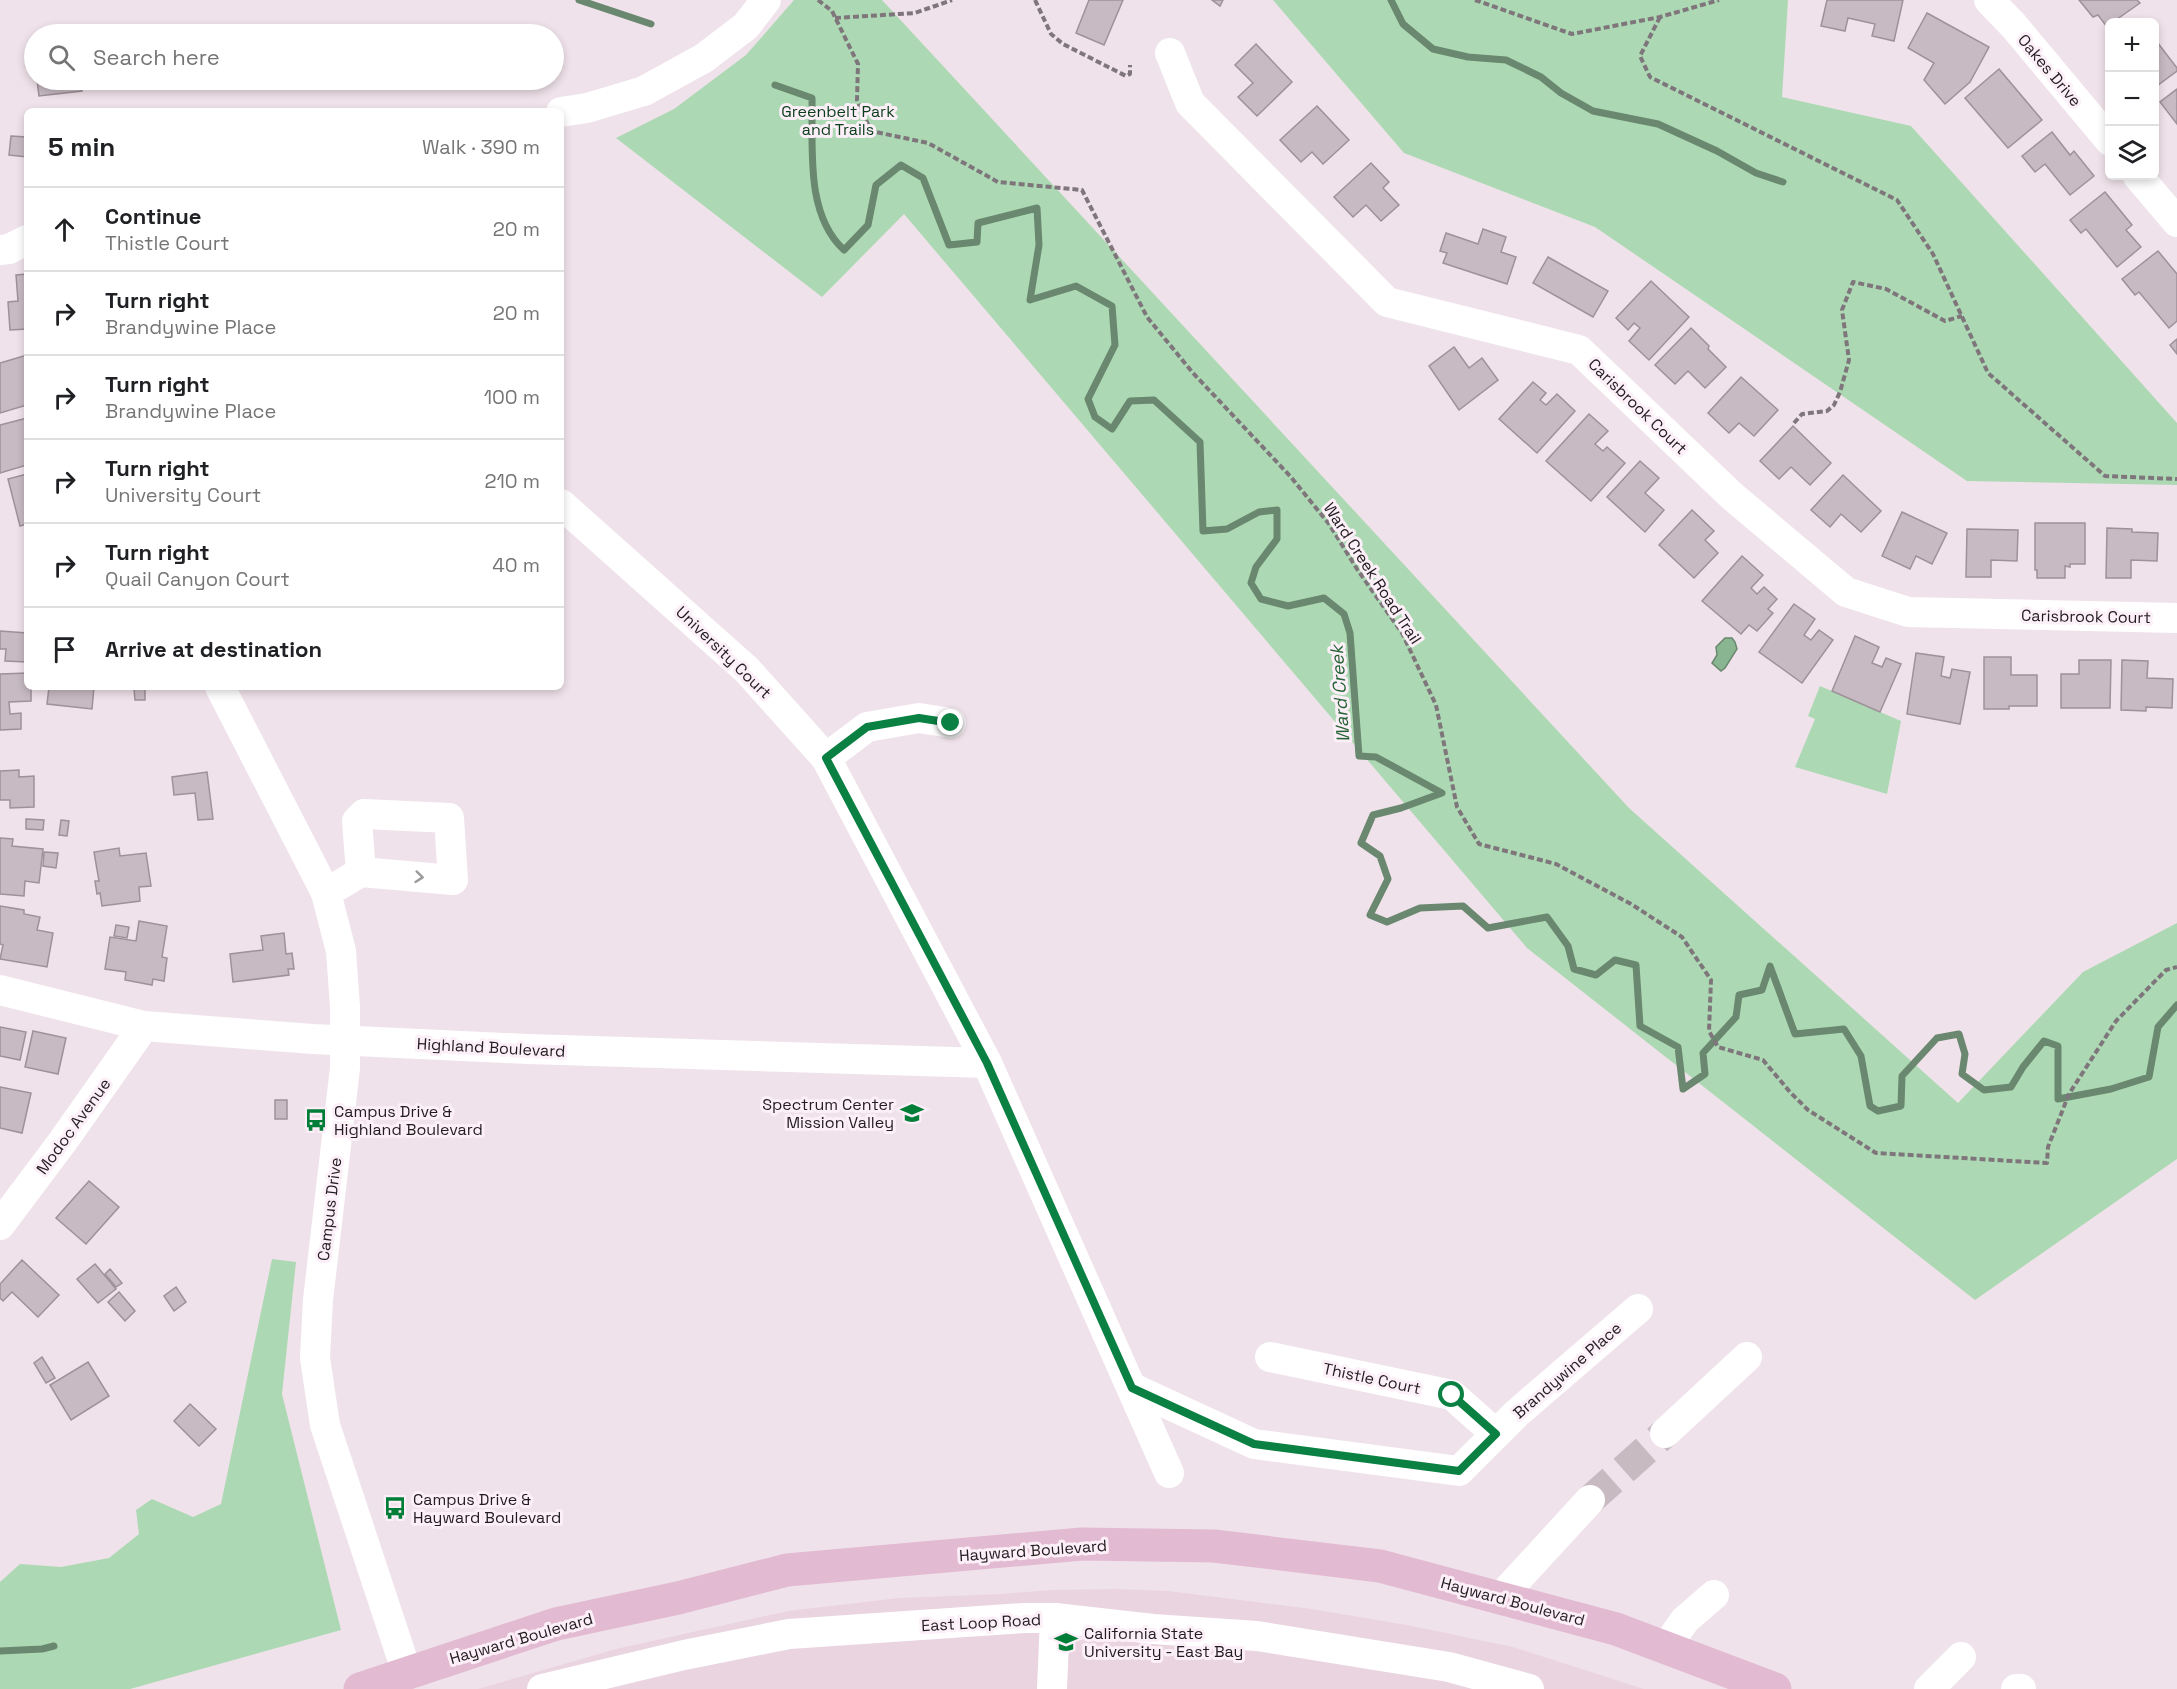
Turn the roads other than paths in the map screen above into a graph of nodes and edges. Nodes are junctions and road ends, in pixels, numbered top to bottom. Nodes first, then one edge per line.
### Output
1 (766, 0) edge
2 (1989, 0) edge
3 (1170, 53) dead end
4 (564, 112) edge
5 (2105, 136) edge
6 (2141, 180) edge
7 (2177, 222) edge
8 (24, 242) edge
9 (0, 250) edge
10 (564, 507) edge
11 (2177, 618) edge
12 (222, 690) edge
13 (951, 723) dead end
14 (826, 758) junction
15 (361, 872) dead end
16 (326, 893) junction
17 (0, 990) edge
18 (144, 1026) junction
19 (346, 1040) junction
20 (987, 1063) junction
21 (1, 1225) edge
22 (1638, 1309) dead end
23 (1270, 1357) dead end
24 (1747, 1357) dead end
25 (1132, 1388) junction
26 (1665, 1433) tunnel mouth
27 (1496, 1434) junction
28 (1169, 1473) dead end
29 (1590, 1500) tunnel mouth
30 (1714, 1595) dead end
31 (1501, 1597) junction
32 (1055, 1618) junction
33 (1666, 1647) junction
34 (1961, 1657) dead end
35 (406, 1673) junction
36 (360, 1689) edge
37 (542, 1689) edge
38 (1052, 1689) edge
39 (1529, 1689) edge
40 (1775, 1689) edge
41 (1929, 1689) edge
42 (2016, 1689) edge
43 (2021, 1689) edge

1 - 4 street
2 - 5 street, Oakes Drive
3 - 11 street, Carisbrook Court
6 - 7 street
8 - 9 street
10 - 14 street, University Court
12 - 16 street, Campus Drive
13 - 14 street
14 - 20 street, University Court
15 - 16 street
16 - 19 street, Campus Drive
17 - 18 street, Highland Boulevard
18 - 19 street, Highland Boulevard
18 - 21 street, Modoc Avenue
19 - 20 street, Highland Boulevard
19 - 35 street, Campus Drive
20 - 25 street, University Court
22 - 27 street, Brandywine Place
23 - 27 street, Thistle Court
24 - 26 street
25 - 27 street, Brandywine Place
25 - 28 street, University Court
29 - 31 street
30 - 33 street
31 - 33 main road, Hayward Boulevard
31 - 35 main road, Hayward Boulevard
32 - 37 street, East Loop Road
32 - 38 street
32 - 39 street, East Loop Road
33 - 40 main road, Hayward Boulevard
34 - 41 street
35 - 36 main road, Hayward Boulevard
42 - 43 street

